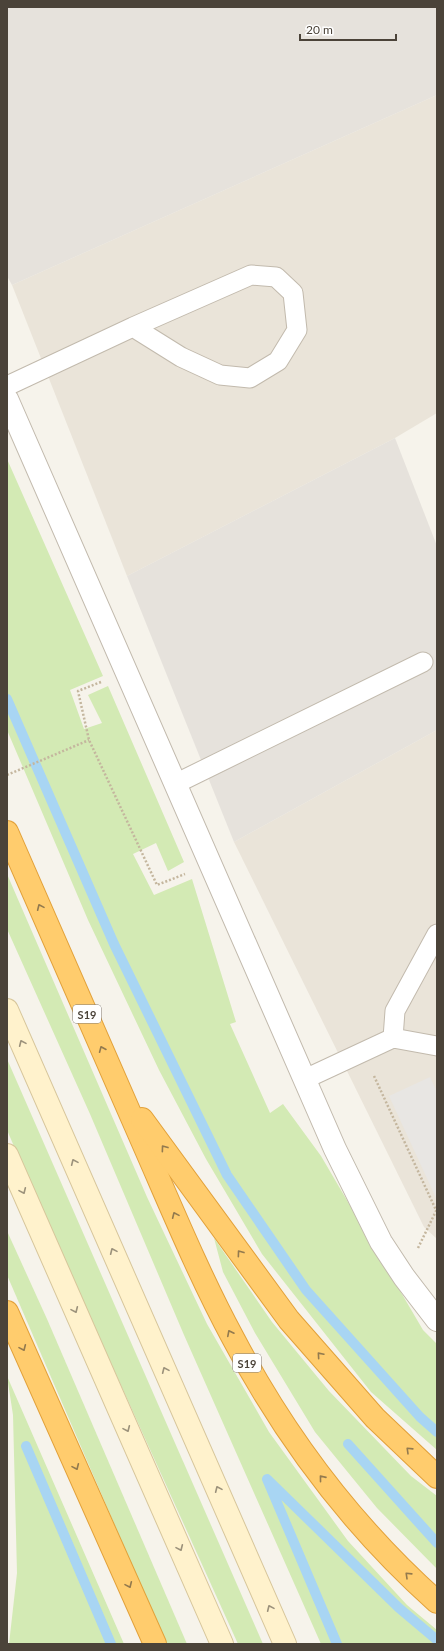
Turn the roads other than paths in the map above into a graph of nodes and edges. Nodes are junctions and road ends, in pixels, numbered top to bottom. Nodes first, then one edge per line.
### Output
1 (133, 327) junction
2 (7, 386) edge
3 (7, 399) edge
4 (423, 662) dead end
5 (175, 784) junction
6 (7, 832) edge
7 (437, 934) edge
8 (7, 1010) edge
9 (393, 1038) junction
10 (437, 1046) edge
11 (305, 1079) junction
12 (118, 1085) junction
13 (7, 1155) edge
14 (7, 1312) edge
15 (437, 1320) edge
16 (437, 1477) edge
17 (437, 1602) edge
18 (155, 1644) edge
19 (222, 1644) edge
20 (285, 1644) edge

1 - 1 lane
1 - 2 lane
3 - 5 street
4 - 5 lane
5 - 11 street
12 -> 6 highway, S19
7 - 9 lane
20 -> 8 main road
9 - 10 lane
9 - 11 lane
11 - 15 street
16 -> 12 highway
17 -> 12 highway, S19
13 -> 19 main road
14 -> 18 highway

